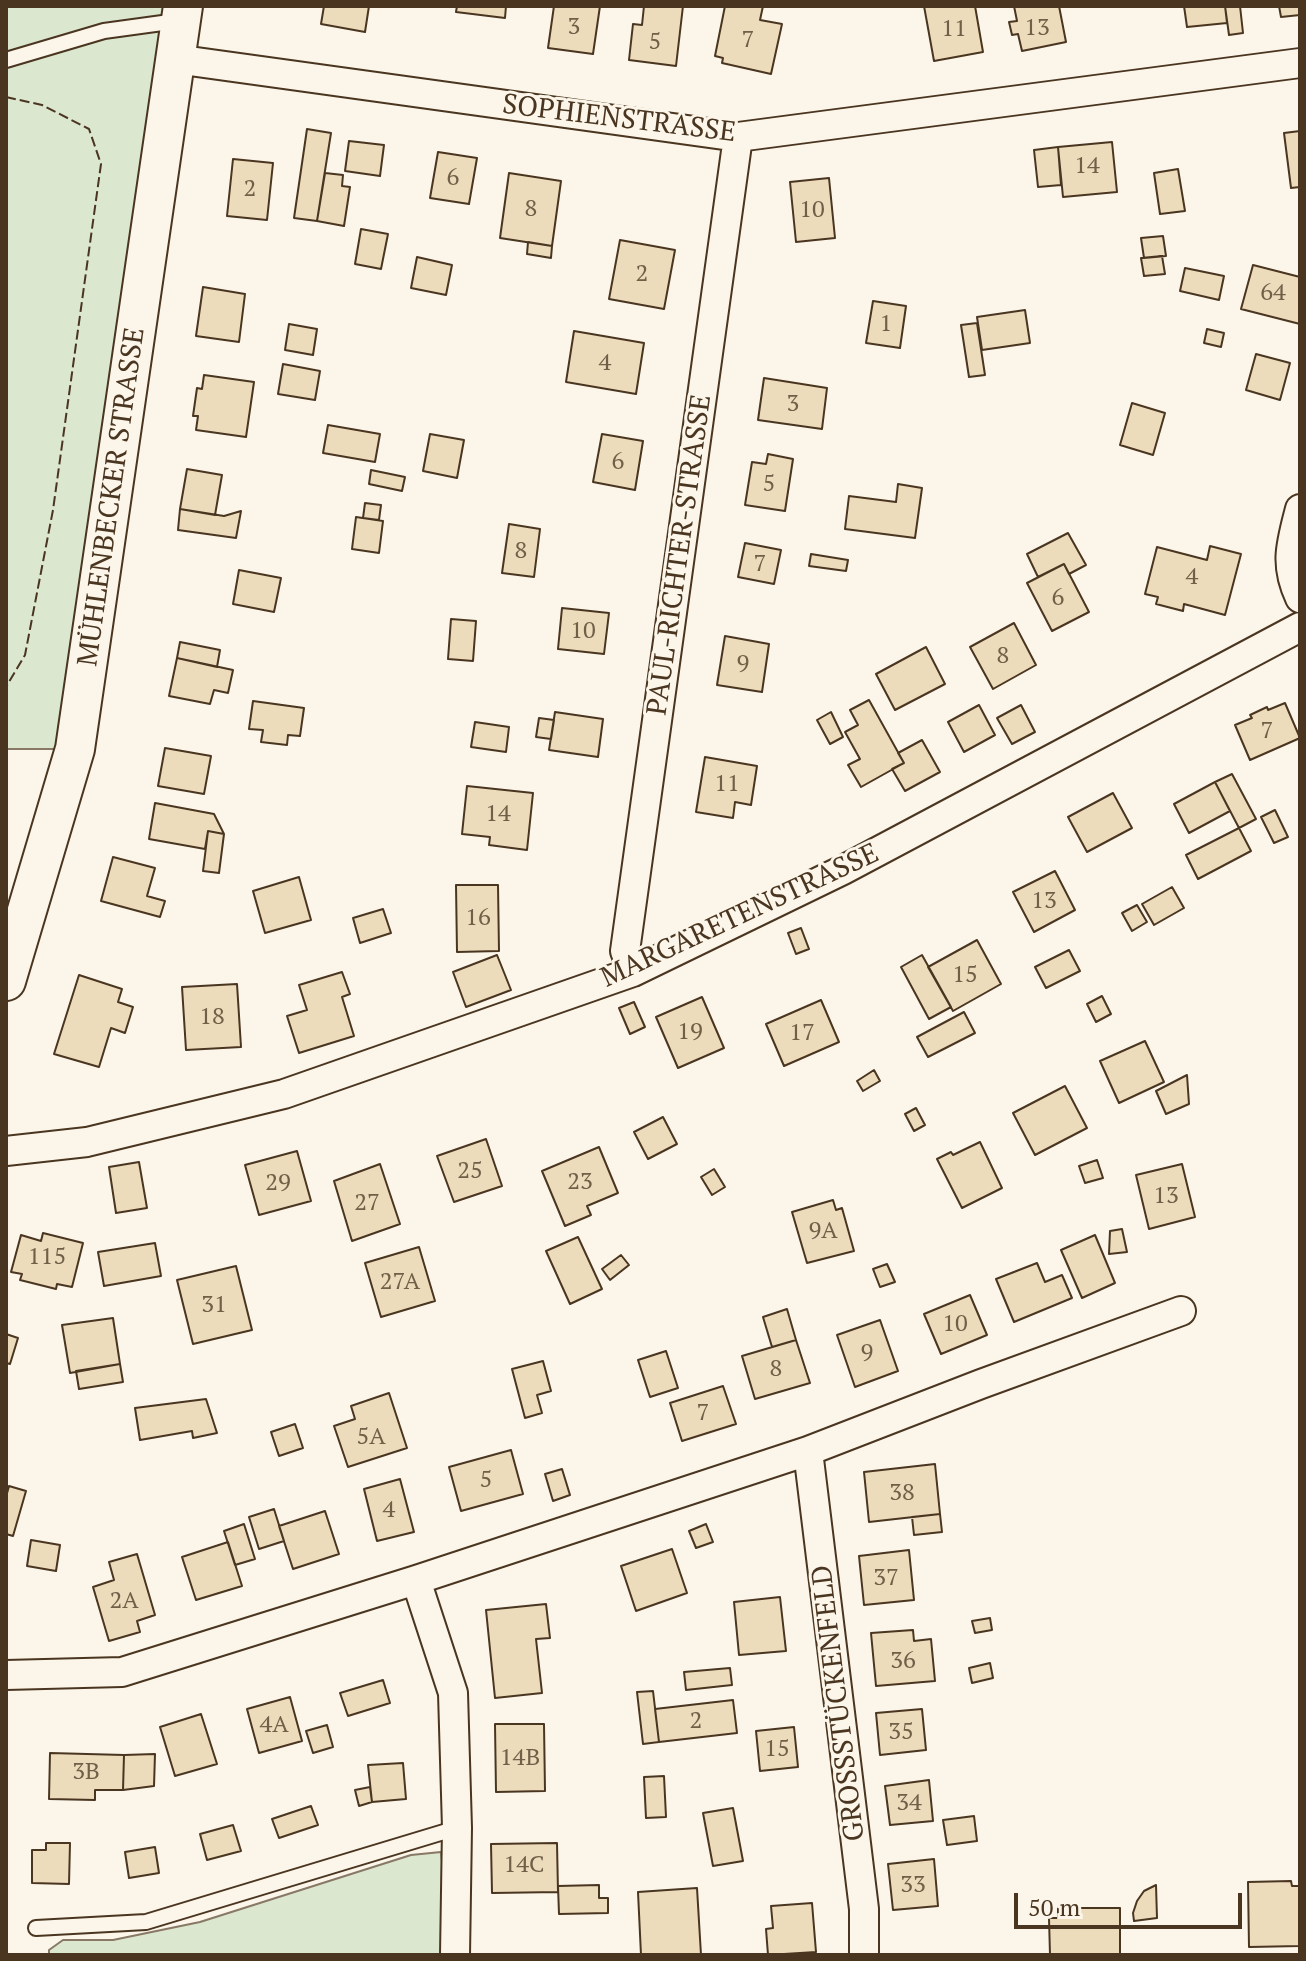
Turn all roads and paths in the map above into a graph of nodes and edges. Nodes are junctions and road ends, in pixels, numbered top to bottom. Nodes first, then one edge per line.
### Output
1 (182, 13) edge
2 (175, 59) junction
3 (6, 60) edge
4 (1300, 63) edge
5 (738, 137) junction
6 (1300, 509) edge
7 (1300, 598) edge
8 (1300, 627) edge
9 (633, 972) junction
10 (6, 981) edge
11 (6, 1151) edge
12 (1181, 1311) dead end
13 (808, 1451) junction
14 (416, 1580) junction
15 (6, 1675) edge
16 (457, 1828) junction
17 (36, 1928) dead end
18 (455, 1955) edge
19 (864, 1955) edge

1 - 2 main road, MÜHLENBECKER STRASSE
1 - 3 lane
2 - 5 street, SOPHIENSTRASSE
2 - 10 main road, MÜHLENBECKER STRASSE
4 - 5 street, SOPHIENSTRASSE
5 - 9 street, PAUL-RICHTER-STRASSE
6 - 7 street
8 - 9 street, MARGARETENSTRASSE
9 - 11 street, MARGARETENSTRASSE
12 - 13 street
13 - 14 street
13 - 19 street, GROSSSTÜCKENFELD
14 - 15 street
14 - 16 street
16 - 17 lane
16 - 18 street

